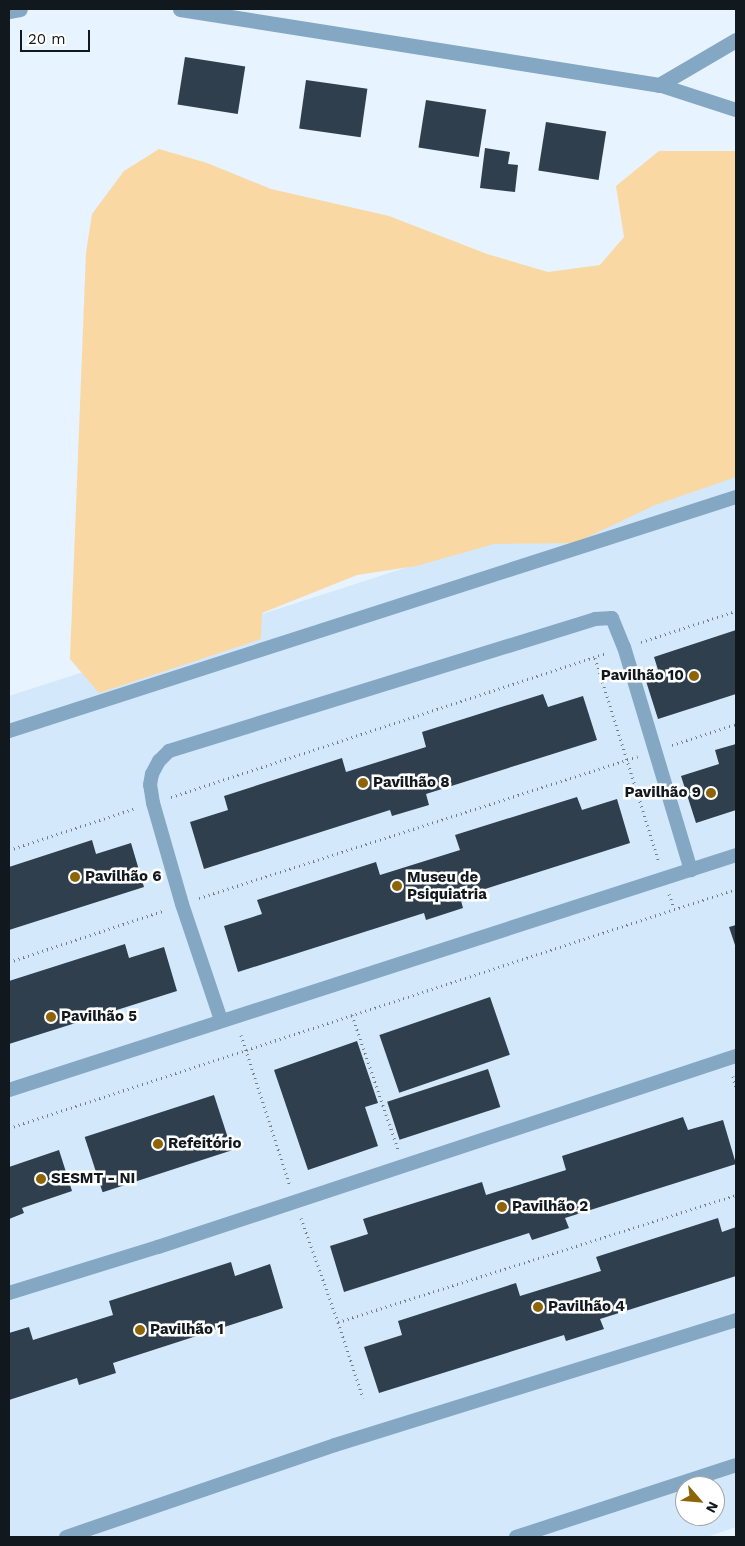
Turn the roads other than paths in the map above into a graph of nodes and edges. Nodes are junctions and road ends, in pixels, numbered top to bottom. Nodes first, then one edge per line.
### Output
1 (20, 9) edge
2 (180, 9) edge
3 (9, 11) edge
4 (736, 40) edge
5 (659, 84) junction
6 (736, 110) edge
7 (736, 497) edge
8 (9, 731) edge
9 (736, 855) edge
10 (691, 870) junction
11 (221, 1020) junction
12 (736, 1056) edge
13 (9, 1090) edge
14 (9, 1293) edge
15 (736, 1320) edge
16 (736, 1465) edge
17 (66, 1537) edge
18 (516, 1537) edge

1 - 3 street
2 - 5 street
4 - 5 street
5 - 6 lane
7 - 8 lane
9 - 10 lane
10 - 11 lane
10 - 11 lane
11 - 13 lane
12 - 14 lane
15 - 17 lane
16 - 18 lane

